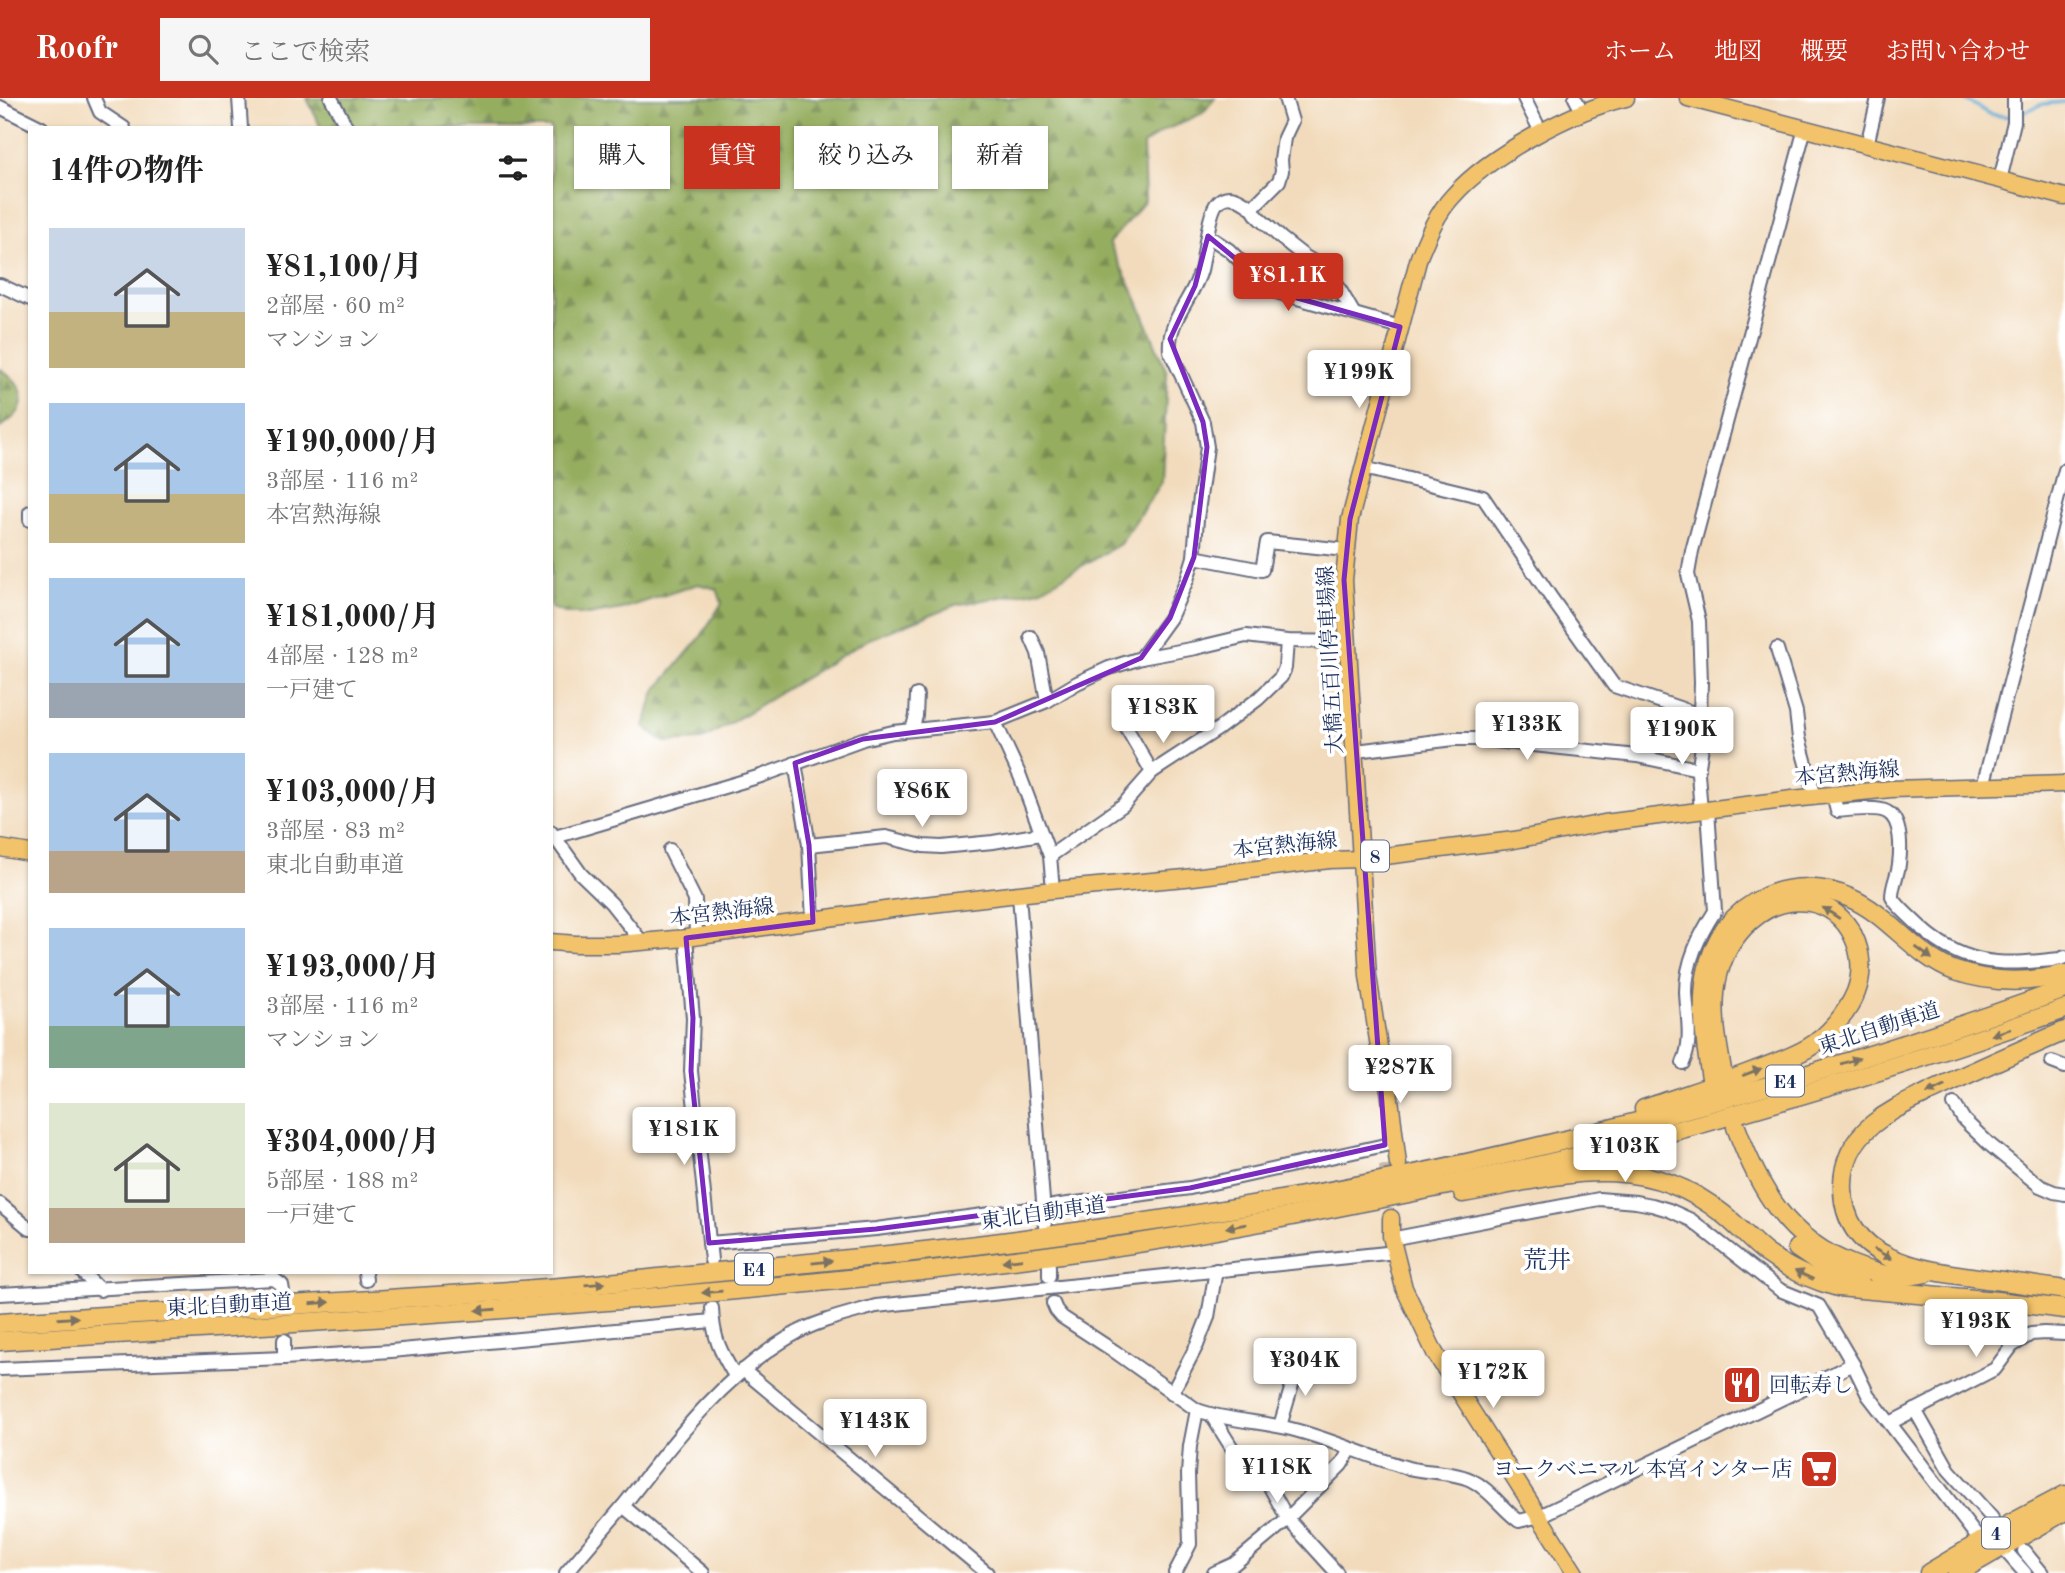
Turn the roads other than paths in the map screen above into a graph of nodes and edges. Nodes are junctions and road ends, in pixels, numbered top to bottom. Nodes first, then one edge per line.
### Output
1 (94, 98) edge
2 (239, 98) edge
3 (331, 98) edge
4 (1285, 98) edge
5 (1524, 98) edge
6 (1626, 98) edge
7 (1688, 98) edge
8 (1878, 98) edge
9 (2014, 98) edge
10 (1576, 102) edge
11 (0, 107) edge
12 (38, 126) edge
13 (121, 126) edge
14 (241, 126) edge
15 (346, 126) edge
16 (1805, 128) junction
17 (1541, 132) junction
18 (1867, 145) junction
19 (2000, 180) junction
20 (2065, 197) edge
21 (1252, 208) junction
22 (1208, 236) junction
23 (0, 285) edge
24 (28, 297) edge
25 (1354, 314) junction
26 (1400, 327) junction
27 (1363, 468) junction
28 (2065, 470) edge
29 (1346, 550) junction
30 (1195, 557) junction
31 (1031, 637) dead end
32 (1287, 641) junction
33 (1347, 642) junction
34 (1777, 649) dead end
35 (1141, 658) junction
36 (916, 695) dead end
37 (1047, 701) junction
38 (1700, 715) junction
39 (995, 722) junction
40 (1123, 722) dead end
41 (912, 730) junction
42 (1356, 751) junction
43 (795, 763) junction
44 (1699, 769) junction
45 (1152, 772) junction
46 (2065, 784) edge
47 (1983, 786) junction
48 (1833, 795) junction
49 (1815, 797) junction
50 (1705, 811) junction
51 (1041, 834) junction
52 (554, 840) edge
53 (809, 845) junction
54 (0, 848) edge
55 (670, 850) dead end
56 (28, 853) edge
57 (1050, 856) junction
58 (1361, 859) junction
59 (1054, 890) junction
60 (1019, 895) junction
61 (813, 921) junction
62 (691, 937) junction
63 (553, 942) edge
64 (642, 942) junction
65 (2065, 957) edge
66 (2065, 974) edge
67 (2065, 989) edge
68 (2065, 1009) edge
69 (2065, 1031) edge
70 (1379, 1047) junction
71 (1683, 1063) dead end
72 (1954, 1104) dead end
73 (1385, 1145) junction
74 (1501, 1155) junction
75 (2065, 1194) edge
76 (0, 1204) edge
77 (1043, 1206) junction
78 (1304, 1214) junction
79 (1396, 1217) tunnel mouth
80 (1045, 1226) dead end
81 (28, 1227) edge
82 (709, 1243) junction
83 (1398, 1245) junction
84 (711, 1260) dead end
85 (1216, 1270) junction
86 (1933, 1272) junction
87 (84, 1274) edge
88 (100, 1290) junction
89 (1870, 1290) junction
90 (2065, 1290) edge
91 (283, 1291) dead end
92 (0, 1294) edge
93 (1053, 1303) dead end
94 (2065, 1309) edge
95 (0, 1323) edge
96 (2065, 1334) edge
97 (284, 1340) dead end
98 (0, 1341) edge
99 (284, 1358) junction
100 (1303, 1358) dead end
101 (1853, 1364) junction
102 (0, 1368) edge
103 (739, 1373) junction
104 (1172, 1393) junction
105 (1197, 1410) junction
106 (1915, 1410) junction
107 (1212, 1416) junction
108 (1890, 1423) junction
109 (1279, 1426) junction
110 (1351, 1449) junction
111 (2065, 1495) edge
112 (622, 1506) junction
113 (2065, 1511) edge
114 (1540, 1516) junction
115 (1287, 1518) junction
116 (1992, 1518) dead end
117 (1981, 1542) junction
118 (2001, 1546) junction
119 (2024, 1551) dead end
120 (566, 1573) edge
121 (703, 1573) edge
122 (987, 1573) edge
123 (1175, 1573) edge
124 (1214, 1573) edge
125 (1337, 1573) edge
126 (1575, 1573) edge
127 (1929, 1573) edge
128 (1957, 1573) edge
129 (2025, 1573) edge
130 (2042, 1573) edge

1 - 13 street
2 - 14 street
3 - 15 street
4 - 21 street
5 - 17 street
6 - 10 main road, 大橋五百川停車場線
7 - 16 main road
8 - 18 street
9 - 19 street
10 - 17 main road, 大橋五百川停車場線
11 - 12 street
16 - 18 main road
16 - 38 street
17 - 26 main road, 大橋五百川停車場線
18 - 19 main road
19 - 20 main road
21 - 22 street
21 - 25 street
22 - 25 street
22 - 30 street
23 - 24 street
25 - 26 street
26 - 27 main road, 大橋五百川停車場線
27 - 29 main road, 大橋五百川停車場線
27 - 38 street
28 - 47 street
29 - 30 street
29 - 33 main road, 大橋五百川停車場線
30 - 35 street
31 - 37 street
32 - 33 street
32 - 35 street
32 - 45 street
33 - 42 main road, 大橋五百川停車場線
34 - 49 street
35 - 37 street
36 - 41 street
37 - 39 street
38 - 44 street
39 - 41 street
39 - 51 street
40 - 45 street
41 - 43 street
42 - 44 street
42 - 58 main road, 大橋五百川停車場線
43 - 52 street
43 - 53 street
44 - 50 street
45 - 57 street
46 - 47 main road, 本宮熱海線 / 8
47 - 48 main road, 本宮熱海線 / 8
48 - 49 main road, 本宮熱海線 / 8
48 - 65 street
49 - 50 main road, 本宮熱海線 / 8
50 - 58 main road, 本宮熱海線 / 8
50 - 71 street
51 - 53 street
51 - 57 street
52 - 64 street
53 - 61 street
54 - 56 main road
55 - 62 street
57 - 59 street
58 - 59 main road, 本宮熱海線 / 8
58 - 70 main road, 大橋五百川停車場線
59 - 60 main road, 本宮熱海線 / 8
60 - 61 main road, 本宮熱海線 / 8
60 - 77 street
61 - 62 main road, 本宮熱海線 / 8
62 - 64 main road, 本宮熱海線 / 8
62 - 82 street
63 - 64 main road, 本宮熱海線 / 8
74 -> 66 highway
74 -> 67 highway, 東北自動車道 / E4
68 -> 78 highway, 東北自動車道 / E4
69 -> 86 highway
70 - 73 main road, 大橋五百川停車場線
70 - 73 main road, 大橋五百川停車場線
72 - 75 street
73 - 77 street
95 -> 74 highway, 東北自動車道 / E4
76 - 81 street
77 - 80 street
77 - 82 street
89 -> 78 highway
78 -> 98 highway, 東北自動車道 / E4
79 - 83 main road
82 - 84 street
83 - 85 street
83 - 101 street
83 - 114 main road
85 - 103 street
85 - 104 street
86 - 89 highway
86 - 90 highway
87 - 88 street
88 - 91 street
88 - 92 street
89 - 94 highway
93 - 104 street
96 - 106 street
97 - 99 street
99 - 102 street
99 - 103 street
100 - 109 street
101 - 108 street
101 - 114 street
103 - 112 street
103 - 122 street
104 - 105 street
105 - 107 street
105 - 123 street
106 - 108 street
106 - 116 street
107 - 109 street
107 - 115 street
108 - 117 street
109 - 110 street
110 - 114 street
110 - 115 street
111 - 117 highway, 4
112 - 120 street
112 - 121 street
113 - 118 highway, 4
114 - 126 main road
115 - 124 street
115 - 125 street
117 - 127 highway, 4
118 - 128 highway, 4
118 - 129 street
119 - 130 street

